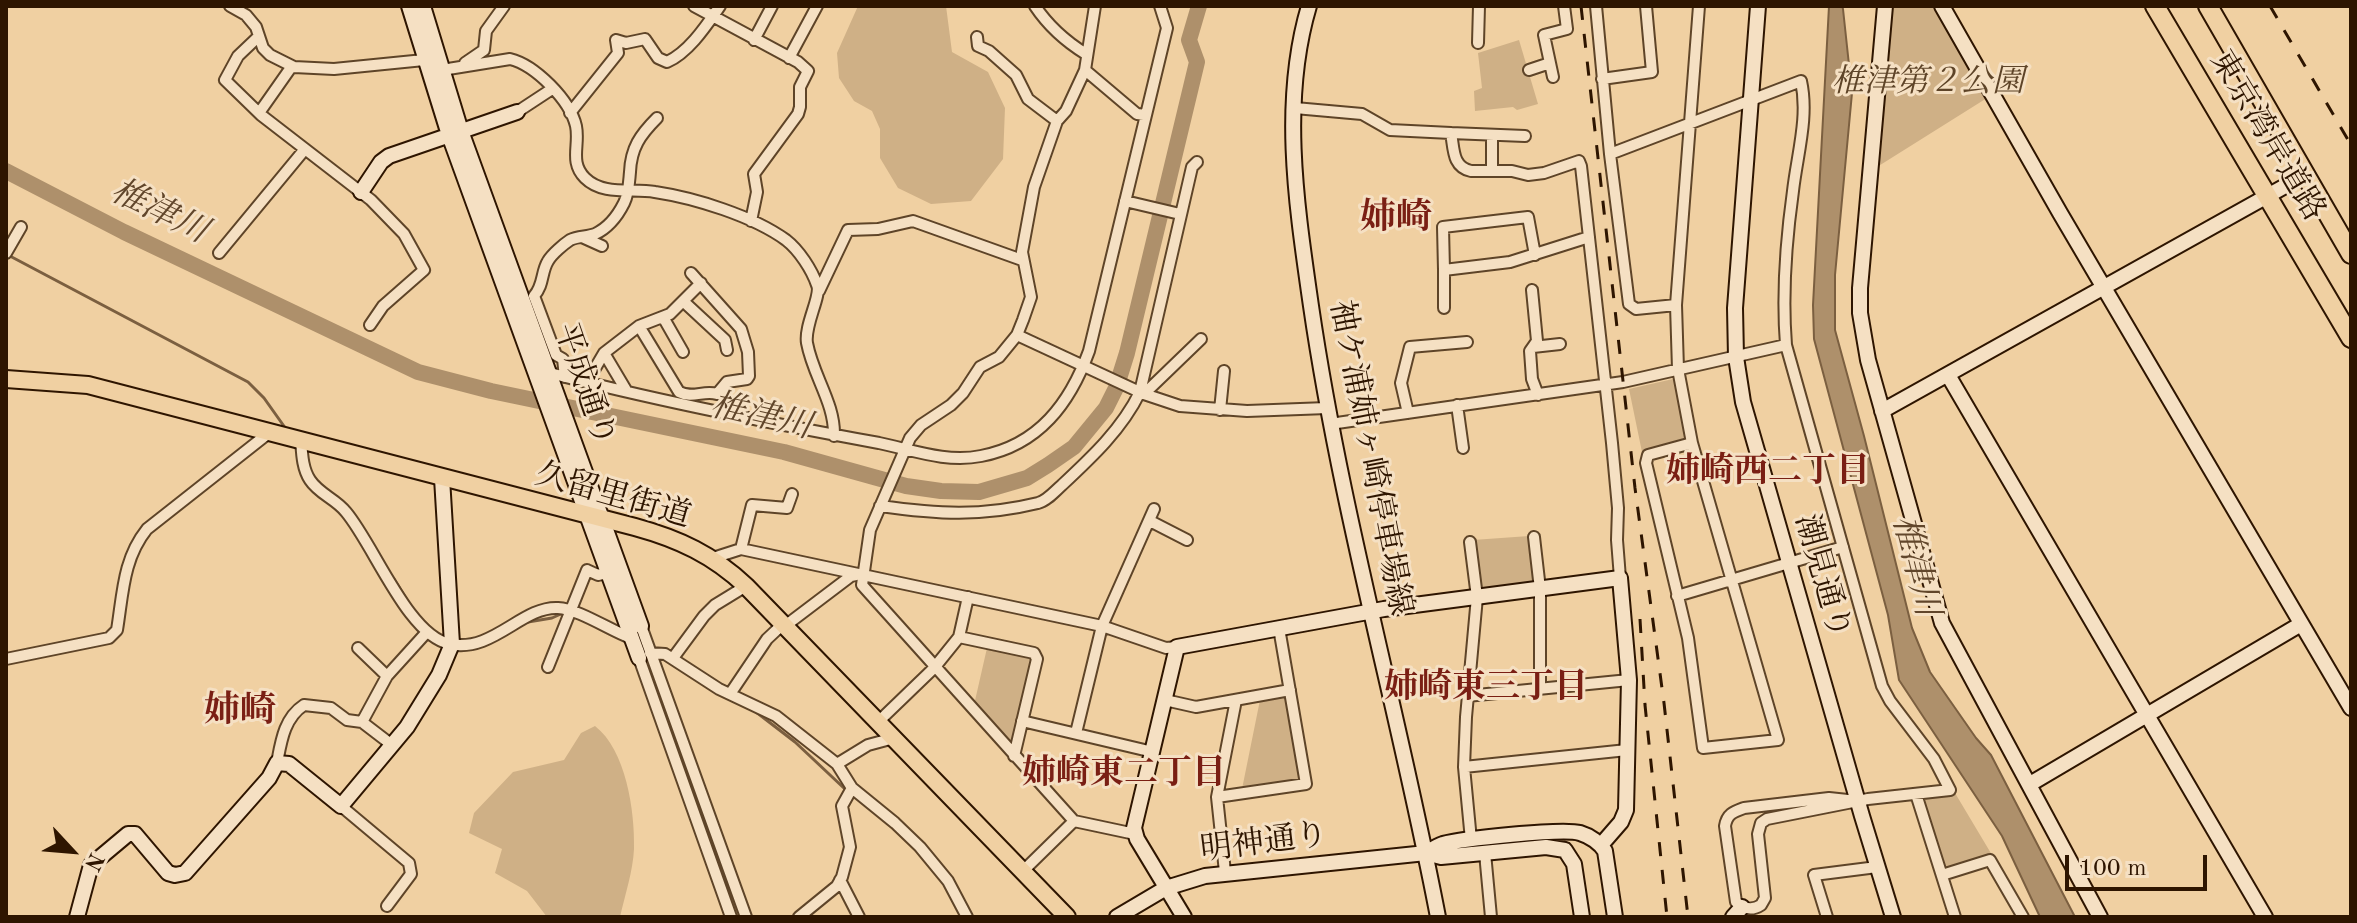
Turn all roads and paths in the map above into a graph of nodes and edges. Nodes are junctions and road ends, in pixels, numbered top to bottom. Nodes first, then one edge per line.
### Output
1 (230, 6) edge
2 (409, 6) edge
3 (423, 6) edge
4 (504, 6) edge
5 (694, 6) edge
6 (720, 6) edge
7 (772, 6) edge
8 (817, 6) edge
9 (1035, 6) edge
10 (1095, 6) edge
11 (1160, 6) edge
12 (1309, 6) edge
13 (1479, 6) edge
14 (1564, 6) edge
15 (1596, 6) edge
16 (1646, 6) edge
17 (1699, 6) edge
18 (1758, 6) edge
19 (1885, 6) edge
20 (1942, 6) edge
21 (2155, 6) edge
22 (2208, 6) edge
23 (712, 17) junction
24 (259, 36) junction
25 (977, 37) dead end
26 (754, 40) junction
27 (1478, 43) dead end
28 (1086, 54) junction
29 (789, 58) junction
30 (424, 60) junction
31 (1550, 63) junction
32 (292, 66) junction
33 (461, 67) junction
34 (442, 70) junction
35 (1085, 70) junction
36 (1529, 70) dead end
37 (1553, 77) dead end
38 (1602, 79) junction
39 (552, 89) junction
40 (1751, 99) junction
41 (1295, 108) junction
42 (517, 112) joint
43 (259, 113) junction
44 (570, 113) junction
45 (1146, 115) junction
46 (657, 118) dead end
47 (1057, 121) junction
48 (1690, 123) junction
49 (455, 133) junction
50 (1451, 133) junction
51 (1492, 136) junction
52 (1525, 136) dead end
53 (305, 149) junction
54 (1610, 154) junction
55 (1197, 162) dead end
56 (1492, 171) junction
57 (2305, 175) junction
58 (628, 191) junction
59 (361, 192) junction
60 (2269, 196) junction
61 (1125, 201) junction
62 (1180, 214) junction
63 (751, 221) junction
64 (21, 227) dead end
65 (580, 237) junction
66 (1589, 237) junction
67 (602, 246) dead end
68 (6, 253) edge
69 (219, 253) dead end
70 (2351, 254) edge
71 (1535, 255) junction
72 (1022, 260) junction
73 (1444, 270) junction
74 (691, 273) dead end
75 (701, 283) junction
76 (2105, 287) junction
77 (1532, 290) dead end
78 (819, 291) junction
79 (683, 301) junction
80 (1442, 303) dead end
81 (1676, 305) junction
82 (663, 317) junction
83 (370, 325) dead end
84 (639, 326) junction
85 (1017, 335) junction
86 (2351, 338) edge
87 (1201, 339) dead end
88 (1467, 342) dead end
89 (1560, 344) dead end
90 (1786, 345) junction
91 (1533, 347) junction
92 (727, 350) dead end
93 (683, 352) dead end
94 (604, 353) junction
95 (1736, 357) junction
96 (1084, 366) junction
97 (1678, 369) junction
98 (1224, 371) dead end
99 (551, 375) junction
100 (1948, 375) junction
101 (6, 379) edge
102 (587, 382) junction
103 (1605, 384) junction
104 (626, 390) junction
105 (1142, 393) junction
106 (717, 394) junction
107 (1538, 395) junction
108 (1457, 405) junction
109 (1327, 408) junction
110 (1220, 410) junction
111 (718, 411) junction
112 (1882, 411) junction
113 (1408, 413) junction
114 (1330, 424) junction
115 (271, 431) junction
116 (834, 436) junction
117 (301, 439) junction
118 (1692, 443) junction
119 (1463, 448) dead end
120 (904, 449) junction
121 (442, 478) junction
122 (792, 494) dead end
123 (880, 506) junction
124 (1154, 509) dead end
125 (595, 517) junction
126 (1150, 521) junction
127 (1534, 537) dead end
128 (1187, 540) dead end
129 (1470, 542) dead end
130 (1843, 547) junction
131 (741, 549) junction
132 (713, 558) junction
133 (1788, 564) junction
134 (607, 573) junction
135 (862, 575) junction
136 (1620, 578) junction
137 (1732, 579) junction
138 (746, 586) junction
139 (1540, 589) junction
140 (1677, 596) junction
141 (968, 597) junction
142 (1477, 597) junction
143 (570, 611) junction
144 (1370, 611) junction
145 (2301, 624) junction
146 (784, 625) junction
147 (1102, 626) junction
148 (1279, 628) junction
149 (636, 632) junction
150 (426, 633) junction
151 (959, 637) junction
152 (452, 644) junction
153 (1177, 647) junction
154 (358, 648) dead end
155 (645, 656) junction
156 (673, 658) junction
157 (6, 659) edge
158 (548, 667) dead end
159 (934, 668) junction
160 (387, 676) junction
161 (1629, 680) junction
162 (1540, 689) junction
163 (1290, 690) junction
164 (730, 694) junction
165 (1467, 696) junction
166 (1165, 700) junction
167 (1236, 700) junction
168 (2351, 708) edge
169 (2146, 714) junction
170 (1022, 721) junction
171 (362, 722) junction
172 (878, 722) junction
173 (1076, 733) junction
174 (894, 738) junction
175 (392, 745) junction
176 (1627, 750) junction
177 (1153, 752) junction
178 (1014, 756) junction
179 (277, 763) junction
180 (837, 764) junction
181 (1464, 767) junction
182 (2030, 784) junction
183 (852, 788) junction
184 (1916, 794) junction
185 (1217, 797) junction
186 (1857, 801) junction
187 (341, 806) junction
188 (1074, 821) junction
189 (1135, 834) junction
190 (1471, 840) junction
191 (1601, 845) junction
192 (1426, 853) junction
193 (1485, 853) junction
194 (1877, 867) junction
195 (1022, 872) junction
196 (1225, 872) junction
197 (1942, 875) junction
198 (840, 880) junction
199 (1166, 888) junction
200 (387, 906) dead end
201 (1737, 912) edge
202 (77, 917) edge
203 (731, 917) edge
204 (746, 917) edge
205 (799, 917) edge
206 (859, 917) edge
207 (967, 917) edge
208 (1067, 917) edge
209 (1117, 917) edge
210 (1184, 917) edge
211 (1438, 917) edge
212 (1491, 917) edge
213 (1582, 917) edge
214 (1615, 917) edge
215 (1827, 917) edge
216 (1893, 917) edge
217 (1955, 917) edge
218 (2023, 917) edge
219 (2100, 917) edge
220 (2265, 917) edge

1 - 24 street
2 - 30 street, 平成通り
3 - 34 street, 平成通り
4 - 33 street
5 - 23 street
6 - 23 street
7 - 26 street
8 - 29 street
9 - 28 street
10 - 28 street
11 - 45 street
12 - 41 street, 袖ケ浦姉ヶ崎停車場線
13 - 27 street
14 - 31 street
15 - 38 street
16 - 38 street
17 - 48 street
18 - 40 street, 潮見通り
19 - 112 street
20 - 76 street
21 - 60 highway, 東京湾岸道路
22 - 57 highway, 東京湾岸道路
23 - 26 street
23 - 44 street
24 - 32 street
24 - 43 street
25 - 47 street
26 - 29 street
28 - 35 street
29 - 63 street
30 - 32 street
30 - 49 street, 平成通り
31 - 36 street
31 - 37 street
32 - 43 street
33 - 34 street
33 - 39 street
34 - 49 street, 平成通り
35 - 45 street
35 - 47 street
38 - 54 street
39 - 42 street
39 - 44 street
40 - 48 street
40 - 90 street
40 - 95 street, 潮見通り
41 - 50 street
41 - 109 street, 袖ケ浦姉ヶ崎停車場線
42 - 49 street
43 - 53 street
44 - 58 street
45 - 61 street
46 - 58 street
47 - 72 street
48 - 54 street
48 - 81 street
49 - 59 street
49 - 99 street, 平成通り
50 - 51 street
50 - 56 street
51 - 52 street
51 - 56 street
53 - 59 street
53 - 69 street
54 - 81 street
55 - 62 street
56 - 66 street
57 - 60 street
57 - 70 highway, 東京湾岸道路
58 - 63 street
58 - 65 street
59 - 83 street
60 - 76 street
60 - 86 highway, 東京湾岸道路
61 - 62 street
61 - 96 street
62 - 105 street
63 - 78 street
64 - 68 street
65 - 67 street
65 - 99 street
66 - 71 street
66 - 103 street
71 - 73 street
71 - 73 street
72 - 78 street
72 - 85 street
73 - 80 street
74 - 75 street
75 - 79 street
75 - 106 street
76 - 100 street
76 - 145 street
77 - 91 street
78 - 116 street
79 - 82 street
79 - 92 street
81 - 97 street
82 - 84 street
82 - 93 street
84 - 94 street
84 - 106 street
85 - 96 street
85 - 120 street
87 - 105 street
88 - 113 street
89 - 91 street
90 - 95 street
90 - 130 street
91 - 107 street
94 - 102 street
94 - 104 street
95 - 97 street
95 - 133 street, 潮見通り
96 - 105 street
96 - 120 street
97 - 103 street
97 - 118 street
98 - 110 street
99 - 102 street
99 - 125 street, 平成通り
99 - 125 street, 平成通り
100 - 112 street
100 - 169 street
101 - 115 main road, 久留里街道
102 - 104 street
103 - 107 street
103 - 136 street
104 - 111 street
105 - 110 street
105 - 123 street
106 - 111 street
107 - 108 street
108 - 113 street
108 - 119 street
109 - 110 street
109 - 114 street, 袖ケ浦姉ヶ崎停車場線
111 - 116 street
112 - 182 street
113 - 114 street
114 - 144 street, 袖ケ浦姉ヶ崎停車場線
115 - 117 main road, 久留里街道
115 - 157 street
116 - 120 street
117 - 121 main road, 久留里街道
117 - 150 street
118 - 137 street
118 - 140 street
120 - 123 street
121 - 125 main road, 久留里街道
121 - 152 street
122 - 131 street
123 - 135 street
124 - 126 street
125 - 132 main road, 久留里街道
125 - 134 street, 平成通り
125 - 149 street, 平成通り
126 - 128 street
126 - 147 street
127 - 139 street
129 - 142 street
130 - 133 street
130 - 184 street
131 - 132 street
131 - 135 street
132 - 138 main road, 久留里街道
133 - 137 street
133 - 186 street, 潮見通り
134 - 143 street
134 - 149 street, 平成通り
135 - 141 street
135 - 146 street
135 - 159 street
136 - 139 street
136 - 161 street
137 - 140 street
137 - 140 street
138 - 146 main road, 久留里街道
138 - 156 street
139 - 142 street
139 - 162 street
141 - 147 street
141 - 151 street
142 - 144 street
142 - 165 street
143 - 149 street
143 - 152 street
143 - 158 street
144 - 148 street
144 - 192 street, 袖ケ浦姉ヶ崎停車場線
145 - 168 street
145 - 169 street
146 - 164 street
146 - 172 main road, 久留里街道
147 - 153 street
147 - 173 street
148 - 153 street
148 - 163 street
149 - 155 street, 平成通り
150 - 152 street
150 - 160 street
151 - 159 street
151 - 170 street
152 - 175 street
153 - 166 street
154 - 160 street
155 - 156 street
155 - 203 street, 平成通り
155 - 204 street, 平成通り
156 - 164 street
159 - 172 street
159 - 178 street
160 - 171 street
161 - 162 street
161 - 176 street
162 - 165 street
163 - 167 street
163 - 185 street
164 - 180 street
165 - 181 street
166 - 167 street
166 - 177 street
167 - 185 street
169 - 182 street
169 - 220 street
170 - 173 street
170 - 178 street
171 - 175 street
171 - 179 street
172 - 174 main road, 久留里街道
173 - 177 street
174 - 180 street
174 - 195 main road, 久留里街道
175 - 187 street
176 - 181 street
176 - 191 street
177 - 189 street
178 - 188 street
179 - 187 street
179 - 202 street
180 - 183 street
181 - 190 street
182 - 219 street
183 - 198 street
183 - 207 street
184 - 186 street
184 - 197 street
185 - 196 street
186 - 194 street, 潮見通り
186 - 201 street
186 - 201 street
187 - 200 street
188 - 189 street
188 - 195 street
189 - 199 street
190 - 191 street, 明神通り
190 - 192 street, 明神通り
191 - 214 street
192 - 193 street, 明神通り
192 - 196 street, 明神通り
192 - 211 street, 袖ケ浦姉ヶ崎停車場線
193 - 212 street
193 - 213 street, 明神通り
194 - 215 street
194 - 216 street, 潮見通り
195 - 208 main road, 久留里街道
196 - 199 street, 明神通り
197 - 217 street
197 - 218 street
198 - 205 street
198 - 206 street
199 - 209 street, 明神通り
199 - 210 street

